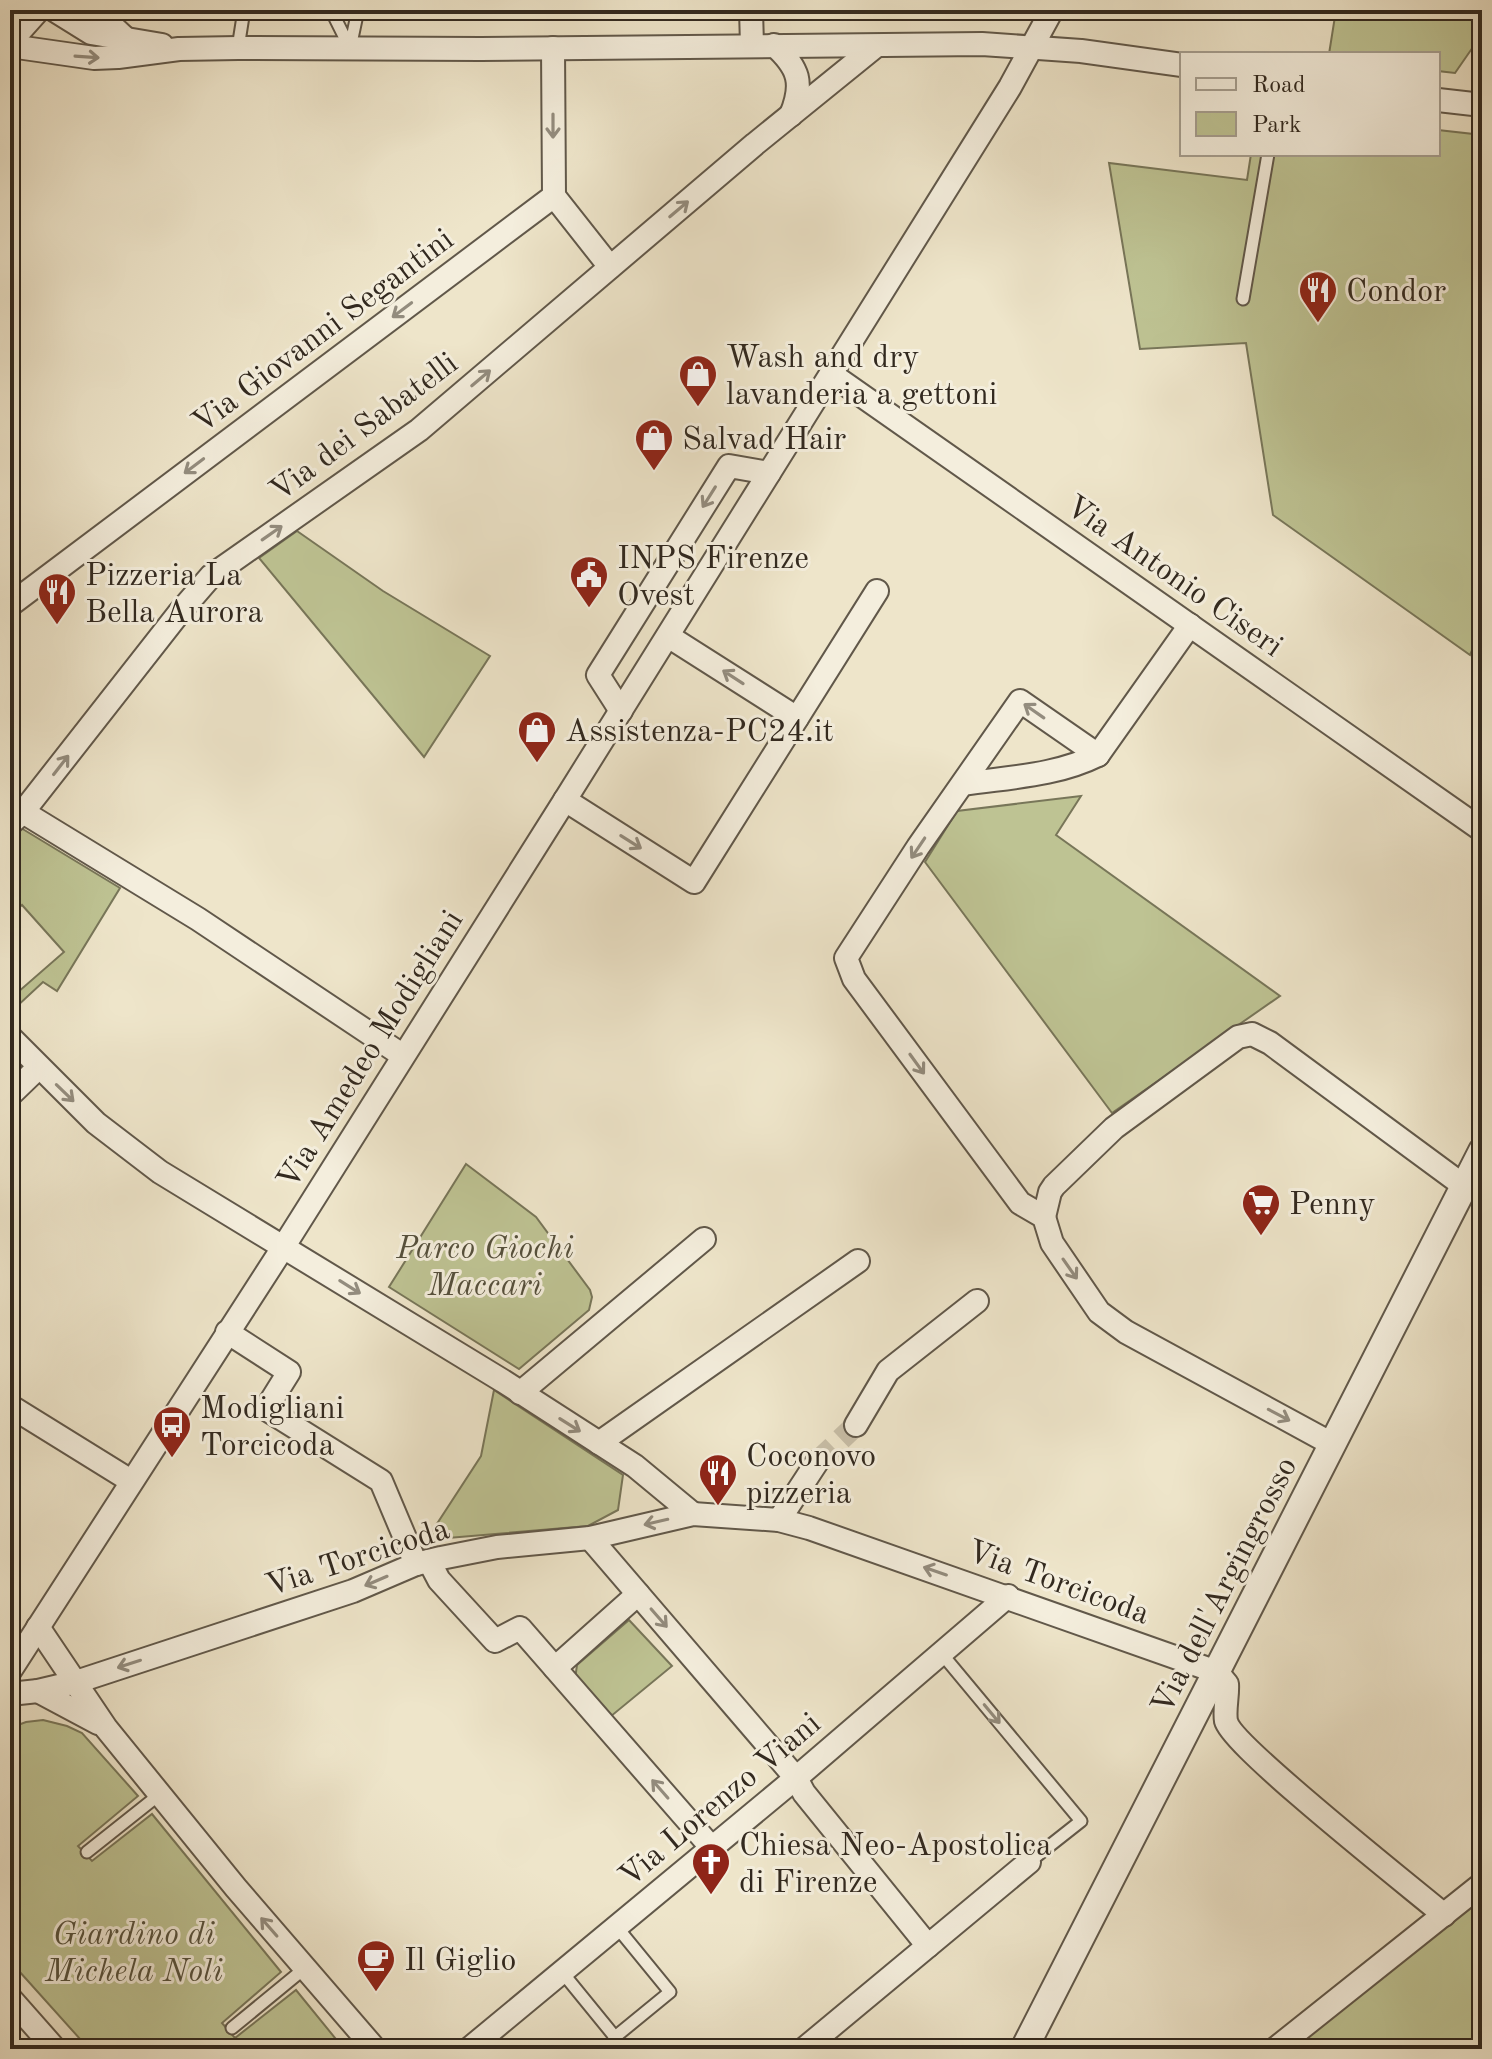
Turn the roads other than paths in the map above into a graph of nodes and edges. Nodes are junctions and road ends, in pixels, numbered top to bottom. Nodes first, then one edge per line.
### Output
1 (36, 10) edge
2 (54, 10) edge
3 (95, 10) edge
4 (244, 10) edge
5 (331, 10) edge
6 (358, 10) edge
7 (751, 10) edge
8 (1052, 10) edge
9 (125, 38) junction
10 (10, 39) edge
11 (763, 45) junction
12 (10, 46) edge
13 (876, 46) junction
14 (1032, 47) junction
15 (238, 48) junction
16 (350, 48) junction
17 (553, 48) junction
18 (179, 49) junction
19 (1180, 65) edge
20 (1440, 100) edge
21 (1482, 105) edge
22 (791, 115) junction
23 (1268, 156) edge
24 (554, 196) junction
25 (610, 267) junction
26 (1243, 299) dead end
27 (831, 374) junction
28 (769, 473) junction
29 (877, 591) dead end
30 (10, 605) edge
31 (1190, 625) junction
32 (668, 636) junction
33 (621, 711) junction
34 (797, 718) junction
35 (1098, 755) junction
36 (963, 784) junction
37 (565, 800) junction
38 (17, 818) edge
39 (1482, 830) edge
40 (10, 1037) edge
41 (402, 1055) junction
42 (39, 1067) junction
43 (10, 1095) edge
44 (1482, 1151) edge
45 (1464, 1186) junction
46 (1044, 1217) junction
47 (704, 1239) dead end
48 (284, 1246) junction
49 (858, 1261) dead end
50 (977, 1301) dead end
51 (227, 1332) junction
52 (520, 1393) junction
53 (10, 1406) edge
54 (856, 1425) tunnel mouth
55 (599, 1443) junction
56 (1332, 1444) junction
57 (817, 1462) tunnel mouth
58 (131, 1481) junction
59 (693, 1514) junction
60 (779, 1520) junction
61 (590, 1538) junction
62 (423, 1563) junction
63 (638, 1594) junction
64 (1008, 1596) junction
65 (38, 1627) junction
66 (942, 1654) junction
67 (555, 1668) junction
68 (10, 1671) edge
69 (1217, 1672) junction
70 (76, 1682) junction
71 (38, 1691) junction
72 (10, 1694) edge
73 (106, 1728) junction
74 (796, 1778) junction
75 (160, 1794) junction
76 (711, 1847) junction
77 (87, 1852) dead end
78 (1029, 1862) joint
79 (1482, 1884) edge
80 (1444, 1915) junction
81 (616, 1926) junction
82 (928, 1946) junction
83 (305, 1968) junction
84 (562, 1972) junction
85 (10, 1998) edge
86 (19, 2024) edge
87 (232, 2028) dead end
88 (615, 2037) junction
89 (55, 2049) edge
90 (375, 2049) edge
91 (469, 2049) edge
92 (609, 2049) edge
93 (804, 2049) edge
94 (1024, 2049) edge
95 (1275, 2049) edge

1 - 10 street
2 - 9 street
3 - 9 street
4 - 15 lane
5 - 16 lane
6 - 16 lane
7 - 11 street
8 - 14 street, Via Amedeo Modigliani
9 - 18 street
11 - 13 street
11 - 17 street
11 - 22 street
12 -> 18 street
13 - 14 street
13 - 22 street, Via dei Sabatelli
14 - 19 street
14 - 27 street, Via Amedeo Modigliani
15 - 16 street
15 - 18 street
16 - 17 street
17 -> 24 street
20 - 21 street
25 -> 22 street, Via dei Sabatelli
23 - 26 lane
24 - 25 street
24 -> 30 street, Via Giovanni Segantini
38 -> 25 street, Via dei Sabatelli
27 - 28 street, Via Amedeo Modigliani
27 - 31 street, Via Antonio Ciseri
28 - 32 street, Via Amedeo Modigliani
28 -> 33 street
29 - 34 street
31 - 35 street
31 - 39 street, Via Antonio Ciseri
32 - 33 street, Via Amedeo Modigliani
34 -> 32 street
33 - 37 street, Via Amedeo Modigliani
37 -> 34 street
35 - 36 street
35 -> 36 street
36 -> 46 street
37 - 41 street, Via Amedeo Modigliani
38 - 41 street
40 - 42 street
41 - 48 street, Via Amedeo Modigliani
42 - 43 street
42 -> 48 street
44 - 45 street, Via dell'Argingrosso
45 - 46 street
45 - 56 street, Via dell'Argingrosso
46 -> 56 street
47 - 52 street
48 - 51 street, Via Amedeo Modigliani
48 -> 52 street
49 - 55 street
50 - 54 street
51 - 58 street, Via Amedeo Modigliani
51 - 62 street
52 -> 55 street
53 - 58 street
55 - 59 street
56 - 69 street, Via dell'Argingrosso
57 - 60 street
58 - 65 street, Via Amedeo Modigliani
59 - 60 street, Via Torcicoda
59 -> 61 street, Via Torcicoda
64 -> 60 street, Via Torcicoda
61 - 62 street, Via Torcicoda
61 - 63 street
62 - 67 street
62 -> 70 street, Via Torcicoda
63 - 67 street
63 -> 74 street
64 - 66 street, Via Lorenzo Viani
64 - 69 street, Via Torcicoda
65 - 68 street, Via Amedeo Modigliani
65 - 70 street
66 - 74 street, Via Lorenzo Viani
66 -> 78 lane
76 -> 67 street
69 - 80 street
69 - 94 street, Via dell'Argingrosso
70 - 71 street, Via Torcicoda
70 - 73 street
71 - 72 street, Via Torcicoda
71 - 73 street
73 - 75 street
74 - 76 street, Via Lorenzo Viani
74 - 82 street
75 - 77 lane
83 -> 75 street
76 - 81 street, Via Lorenzo Viani
78 - 82 street
79 - 80 street
80 - 95 street
81 - 84 street, Via Lorenzo Viani
81 - 88 lane
82 - 93 street
83 - 87 lane
83 - 90 street
84 - 88 lane
84 - 91 street, Via Lorenzo Viani
85 - 86 street
86 - 89 street
88 - 92 lane

